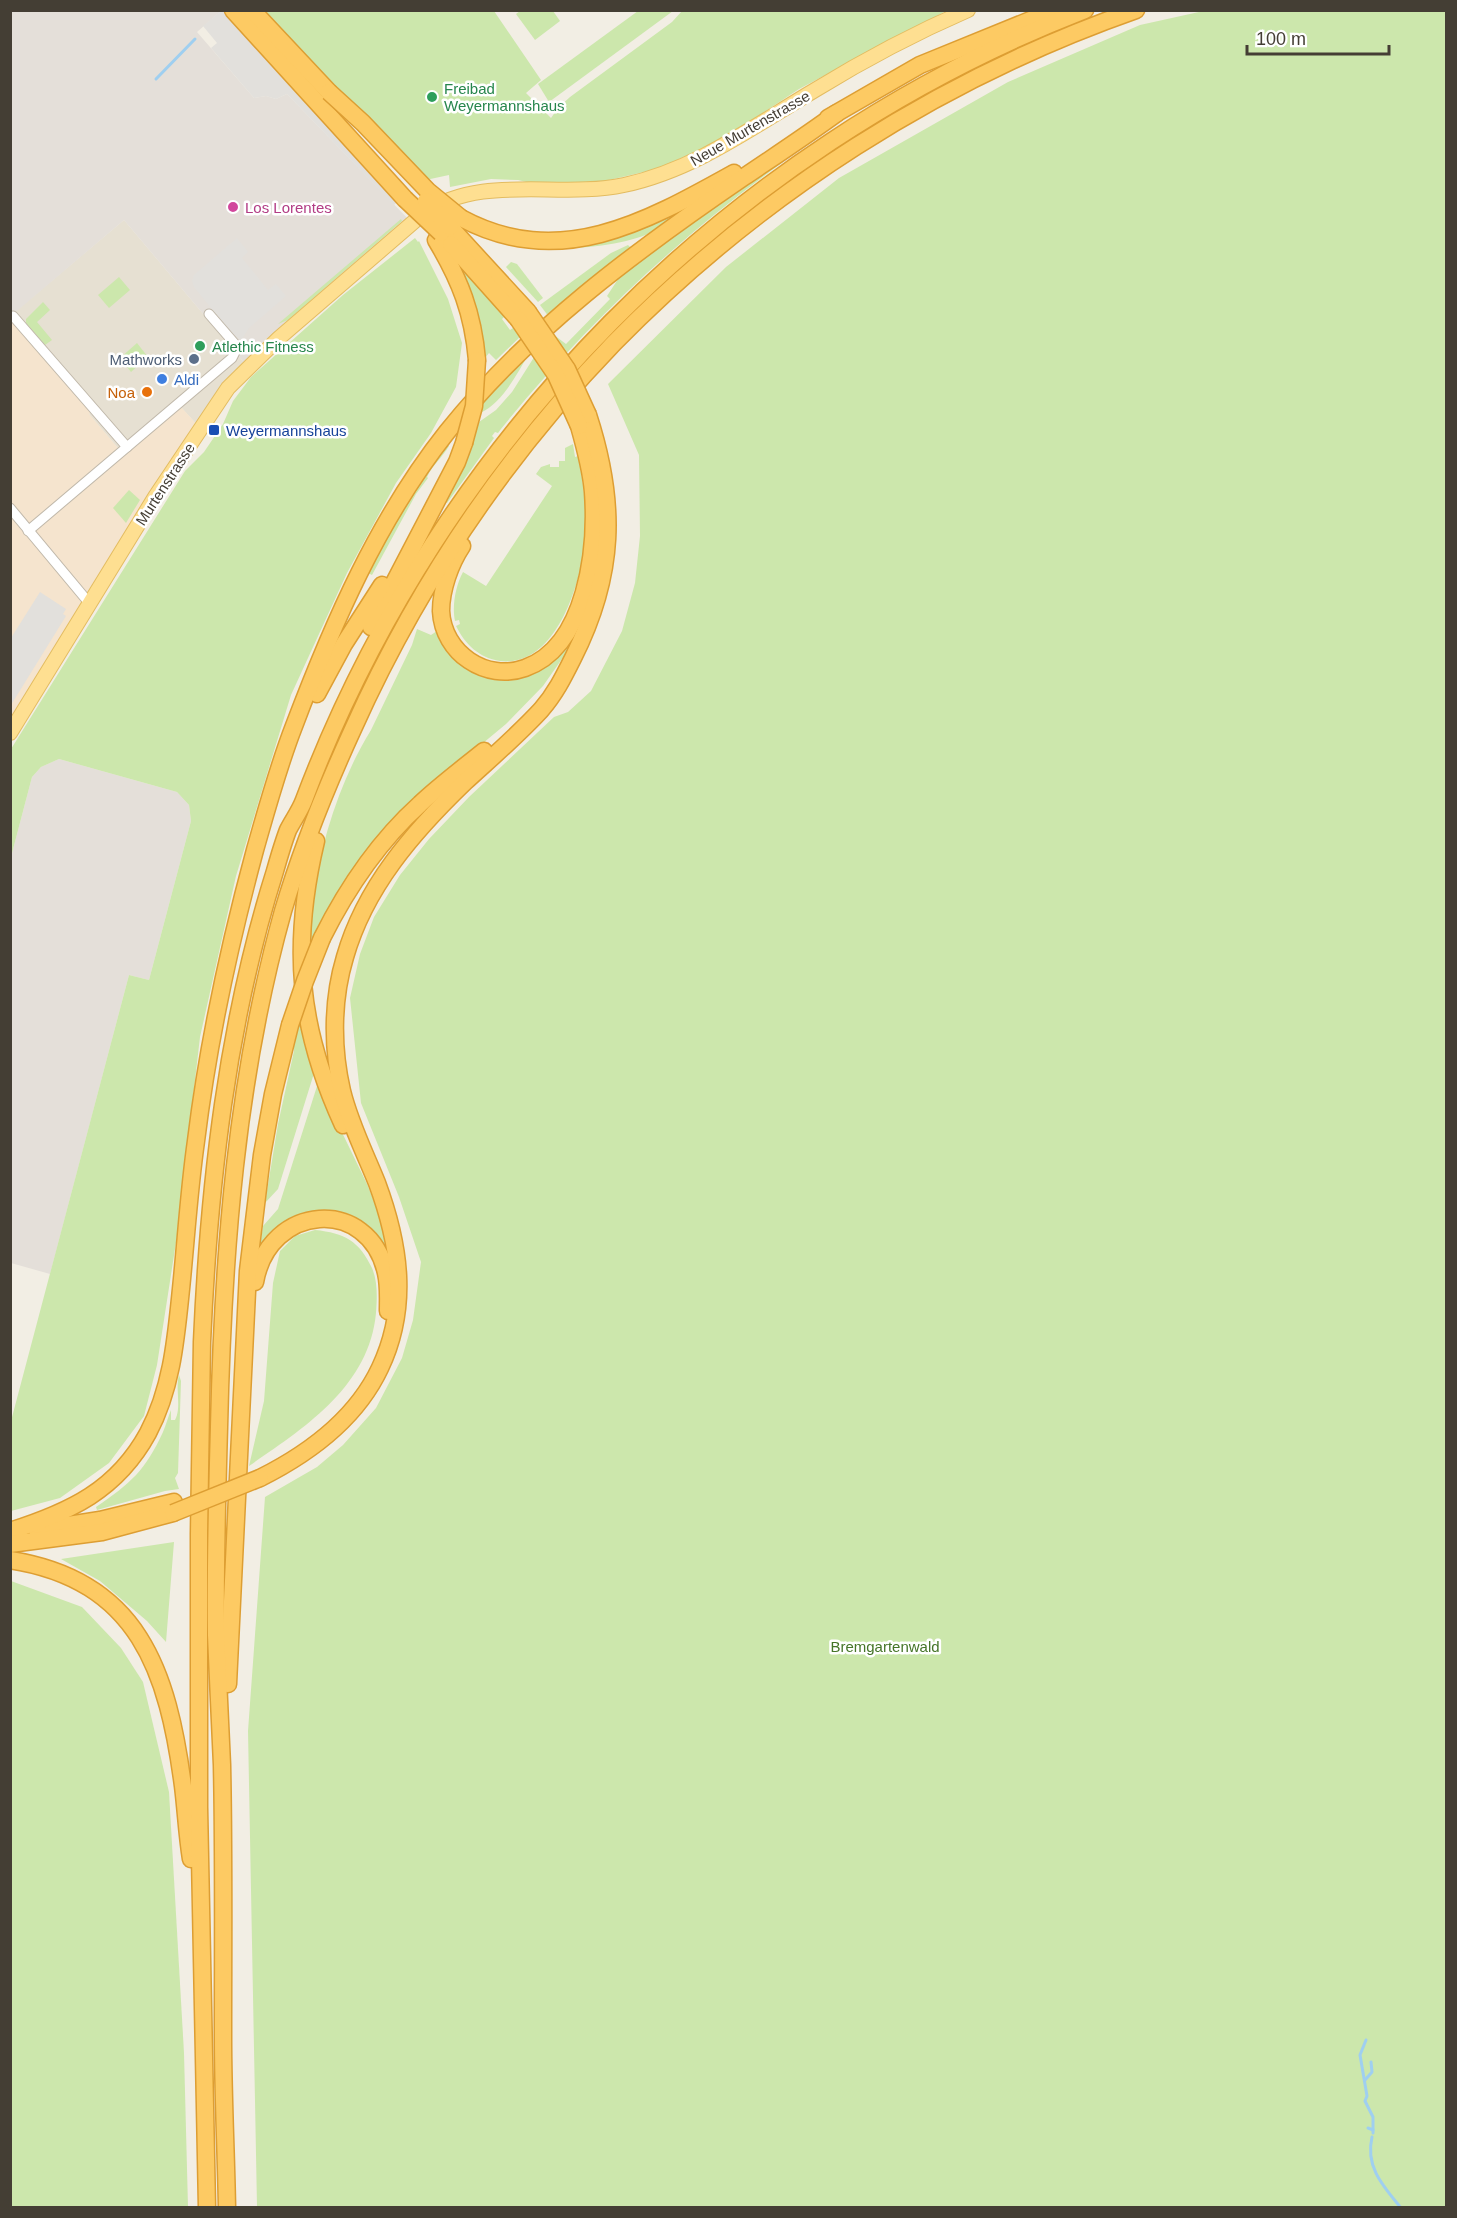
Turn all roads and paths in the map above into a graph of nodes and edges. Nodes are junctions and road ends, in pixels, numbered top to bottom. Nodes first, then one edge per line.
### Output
1 (233, 10) edge
2 (252, 10) edge
3 (968, 10) edge
4 (1055, 10) edge
5 (1085, 10) edge
6 (1136, 10) edge
7 (837, 113) junction
8 (445, 202) joint
9 (447, 230) junction
10 (209, 314) dead end
11 (13, 316) dead end
12 (584, 420) junction
13 (127, 447) junction
14 (513, 460) junction
15 (10, 508) edge
16 (28, 531) junction
17 (420, 535) junction
18 (90, 604) junction
19 (572, 660) junction
20 (351, 732) junction
21 (10, 733) edge
22 (290, 827) junction
23 (254, 854) junction
24 (390, 1224) junction
25 (243, 1345) junction
26 (261, 1472) junction
27 (174, 1508) junction
28 (10, 1532) edge
29 (10, 1544) edge
30 (10, 1560) edge
31 (222, 1772) junction
32 (200, 1913) junction
33 (207, 2208) edge
34 (227, 2208) edge

1 - 9 highway, bridge
2 - 9 highway, bridge
3 - 8 main road, Neue Murtenstrasse
4 - 7 highway
5 - 22 highway
6 - 14 highway
7 - 9 highway
7 - 23 highway
8 - 18 main road, Murtenstrasse
9 - 12 highway, bridge
9 - 17 highway, bridge
10 - 13 street
11 - 13 street
12 - 14 highway
12 - 19 highway
13 - 16 street
14 - 20 highway
15 - 16 street
16 - 18 street
17 - 22 highway
17 - 23 highway
18 - 21 main road, Murtenstrasse
19 - 24 highway
19 - 25 highway, bridge
20 - 24 highway
20 - 31 highway
22 - 32 highway
23 - 28 highway
24 - 26 highway
25 - 26 highway
25 - 31 highway
26 - 27 highway
27 - 28 highway
27 - 29 highway
30 - 32 highway
31 - 34 highway
32 - 33 highway

